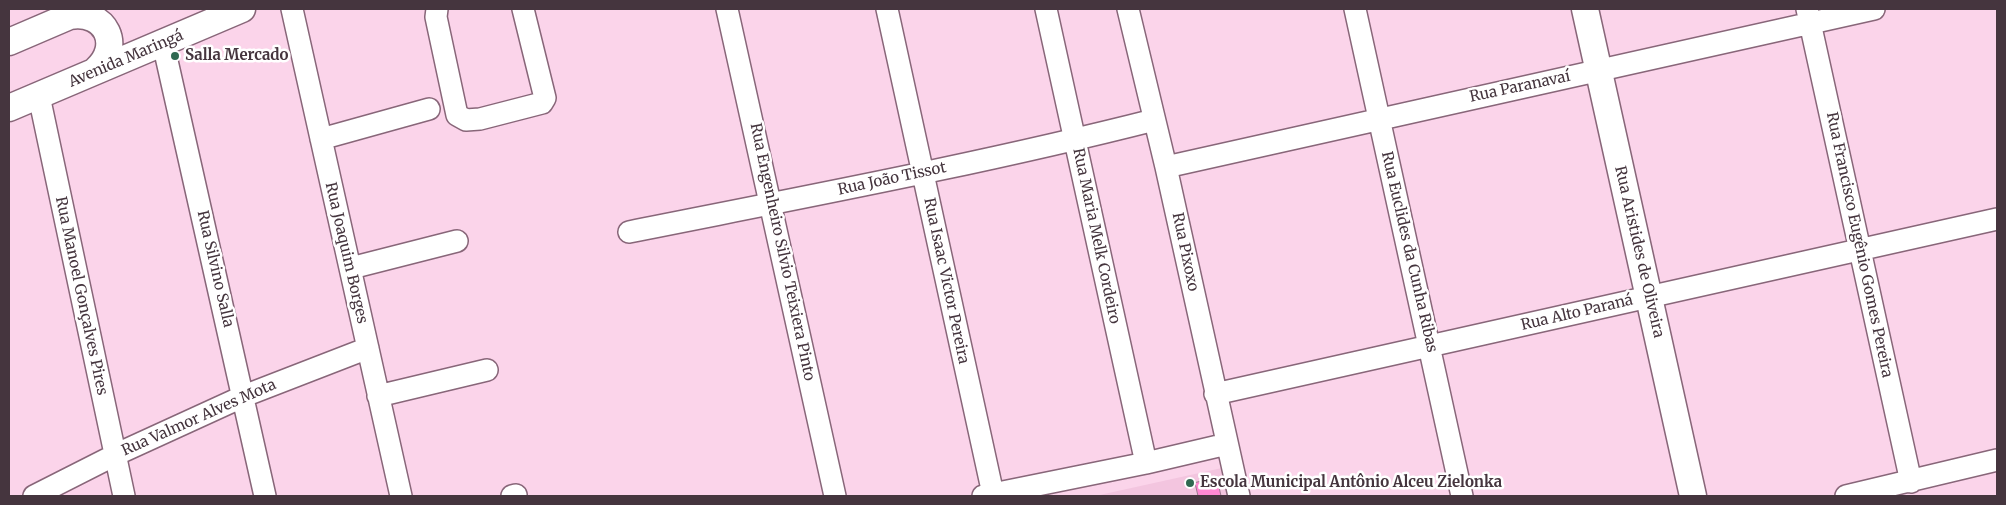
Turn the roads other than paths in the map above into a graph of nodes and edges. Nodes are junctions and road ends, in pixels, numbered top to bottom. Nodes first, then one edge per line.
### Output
1 (242, 9) edge
2 (292, 9) edge
3 (437, 9) edge
4 (523, 9) edge
5 (727, 9) edge
6 (887, 9) edge
7 (1046, 9) edge
8 (1128, 9) edge
9 (1355, 9) edge
10 (1585, 9) edge
11 (1874, 9) edge
12 (79, 12) edge
13 (1808, 16) edge
14 (9, 42) edge
15 (163, 42) junction
16 (96, 70) junction
17 (1598, 70) junction
18 (39, 96) junction
19 (9, 108) edge
20 (429, 109) dead end
21 (1379, 118) junction
22 (1154, 120) junction
23 (320, 139) junction
24 (1075, 140) junction
25 (1166, 167) junction
26 (922, 172) junction
27 (772, 205) junction
28 (1997, 219) edge
29 (629, 232) dead end
30 (456, 241) dead end
31 (1861, 250) junction
32 (350, 268) junction
33 (1650, 297) junction
34 (1430, 346) junction
35 (368, 348) junction
36 (487, 370) dead end
37 (1215, 394) junction
38 (244, 396) junction
39 (378, 396) junction
40 (1227, 444) junction
41 (115, 455) junction
42 (1997, 460) edge
43 (1146, 463) junction
44 (1911, 482) junction
45 (988, 495) edge
46 (34, 496) edge
47 (124, 496) edge
48 (265, 496) edge
49 (401, 496) edge
50 (835, 496) edge
51 (1239, 496) edge
52 (1462, 496) edge
53 (1693, 496) edge
54 (1846, 496) edge

1 - 15 main road, Avenida Maringá
2 - 23 street, Rua Joaquim Borges
3 - 4 street
5 - 27 street, Rua Engenheiro Silvio Teixiera Pinto
6 - 26 street, Rua Isaac Victor Pereira
7 - 24 street, Rua Maria Melk Cordeiro
8 - 22 street, Rua Pixoxo
9 - 21 street, Rua Euclides da Cunha Ribas
10 - 17 main road, Rua Aristides de Oliveira
11 - 13 street, Rua Paranavaí
12 - 14 main road
12 - 16 main road
13 - 17 street, Rua Paranavaí
13 - 31 street, Rua Francisco Eugênio Gomes Pereira
15 - 16 main road, Avenida Maringá
15 - 38 street, Rua Silvino Salla
16 - 18 main road, Avenida Maringá
17 - 21 street, Rua Paranavaí
17 - 33 main road, Rua Aristides de Oliveira
18 - 19 main road, Avenida Maringá
18 - 41 street, Rua Manoel Gonçalves Pires
20 - 23 street
21 - 25 street, Rua Paranavaí
21 - 34 street, Rua Euclides da Cunha Ribas
22 - 24 street, Rua João Tissot
22 - 25 street, Rua Pixoxo
23 - 32 street, Rua Joaquim Borges
24 - 26 street, Rua João Tissot
24 - 43 street, Rua Maria Melk Cordeiro
25 - 37 street, Rua Pixoxo
26 - 27 street, Rua João Tissot
26 - 45 street, Rua Isaac Victor Pereira
27 - 29 street, Rua João Tissot
27 - 50 street, Rua Engenheiro Silvio Teixiera Pinto
28 - 31 street, Rua Alto Paraná
30 - 32 street
31 - 33 street, Rua Alto Paraná
31 - 44 street, Rua Francisco Eugênio Gomes Pereira
32 - 35 street, Rua Joaquim Borges
33 - 34 street, Rua Alto Paraná
33 - 53 main road, Rua Aristides de Oliveira
34 - 37 street, Rua Alto Paraná
34 - 52 street, Rua Euclides da Cunha Ribas
35 - 38 street, Rua Valmor Alves Mota
35 - 39 street, Rua Joaquim Borges
36 - 39 street
37 - 40 street, Rua Pixoxo
38 - 41 street, Rua Valmor Alves Mota
38 - 48 street, Rua Silvino Salla
39 - 49 street, Rua Joaquim Borges
40 - 43 street
40 - 51 street, Rua Pixoxo
41 - 46 street, Rua Valmor Alves Mota
41 - 47 street, Rua Manoel Gonçalves Pires
42 - 44 street
43 - 45 street
44 - 54 street

